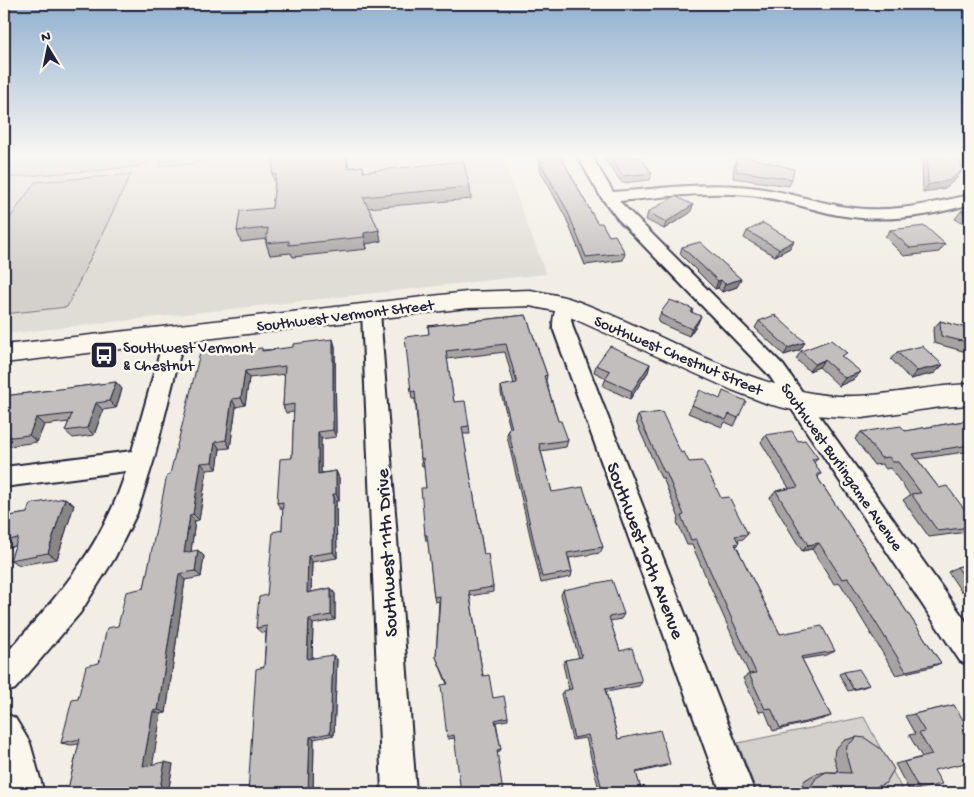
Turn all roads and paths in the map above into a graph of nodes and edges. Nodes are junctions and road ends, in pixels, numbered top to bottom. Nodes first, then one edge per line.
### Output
1 (606, 194) edge
2 (658, 194) edge
3 (770, 194) edge
4 (608, 197) junction
5 (970, 199) edge
6 (566, 306) junction
7 (371, 312) junction
8 (175, 334) junction
9 (4, 354) edge
10 (970, 395) edge
11 (798, 400) junction
12 (142, 459) junction
13 (4, 477) edge
14 (970, 651) edge
15 (4, 678) edge
16 (4, 729) edge
17 (27, 793) edge
18 (399, 793) edge
19 (738, 793) edge

1 - 4 street, Southwest Burlingame Avenue
2 - 4 street
3 - 5 street
4 - 11 street, Southwest Burlingame Avenue
6 - 7 street, Southwest Vermont Street
6 - 11 street, Southwest Chestnut Street
6 - 19 street, Southwest 10th Avenue
7 - 8 street, Southwest Vermont Street
7 - 18 street, Southwest 11th Drive
8 - 9 street, Southwest Vermont Street
8 - 12 street
10 - 11 street, Southwest Chestnut Street
11 - 14 street, Southwest Burlingame Avenue
12 - 13 street
12 - 15 street
16 - 17 street

